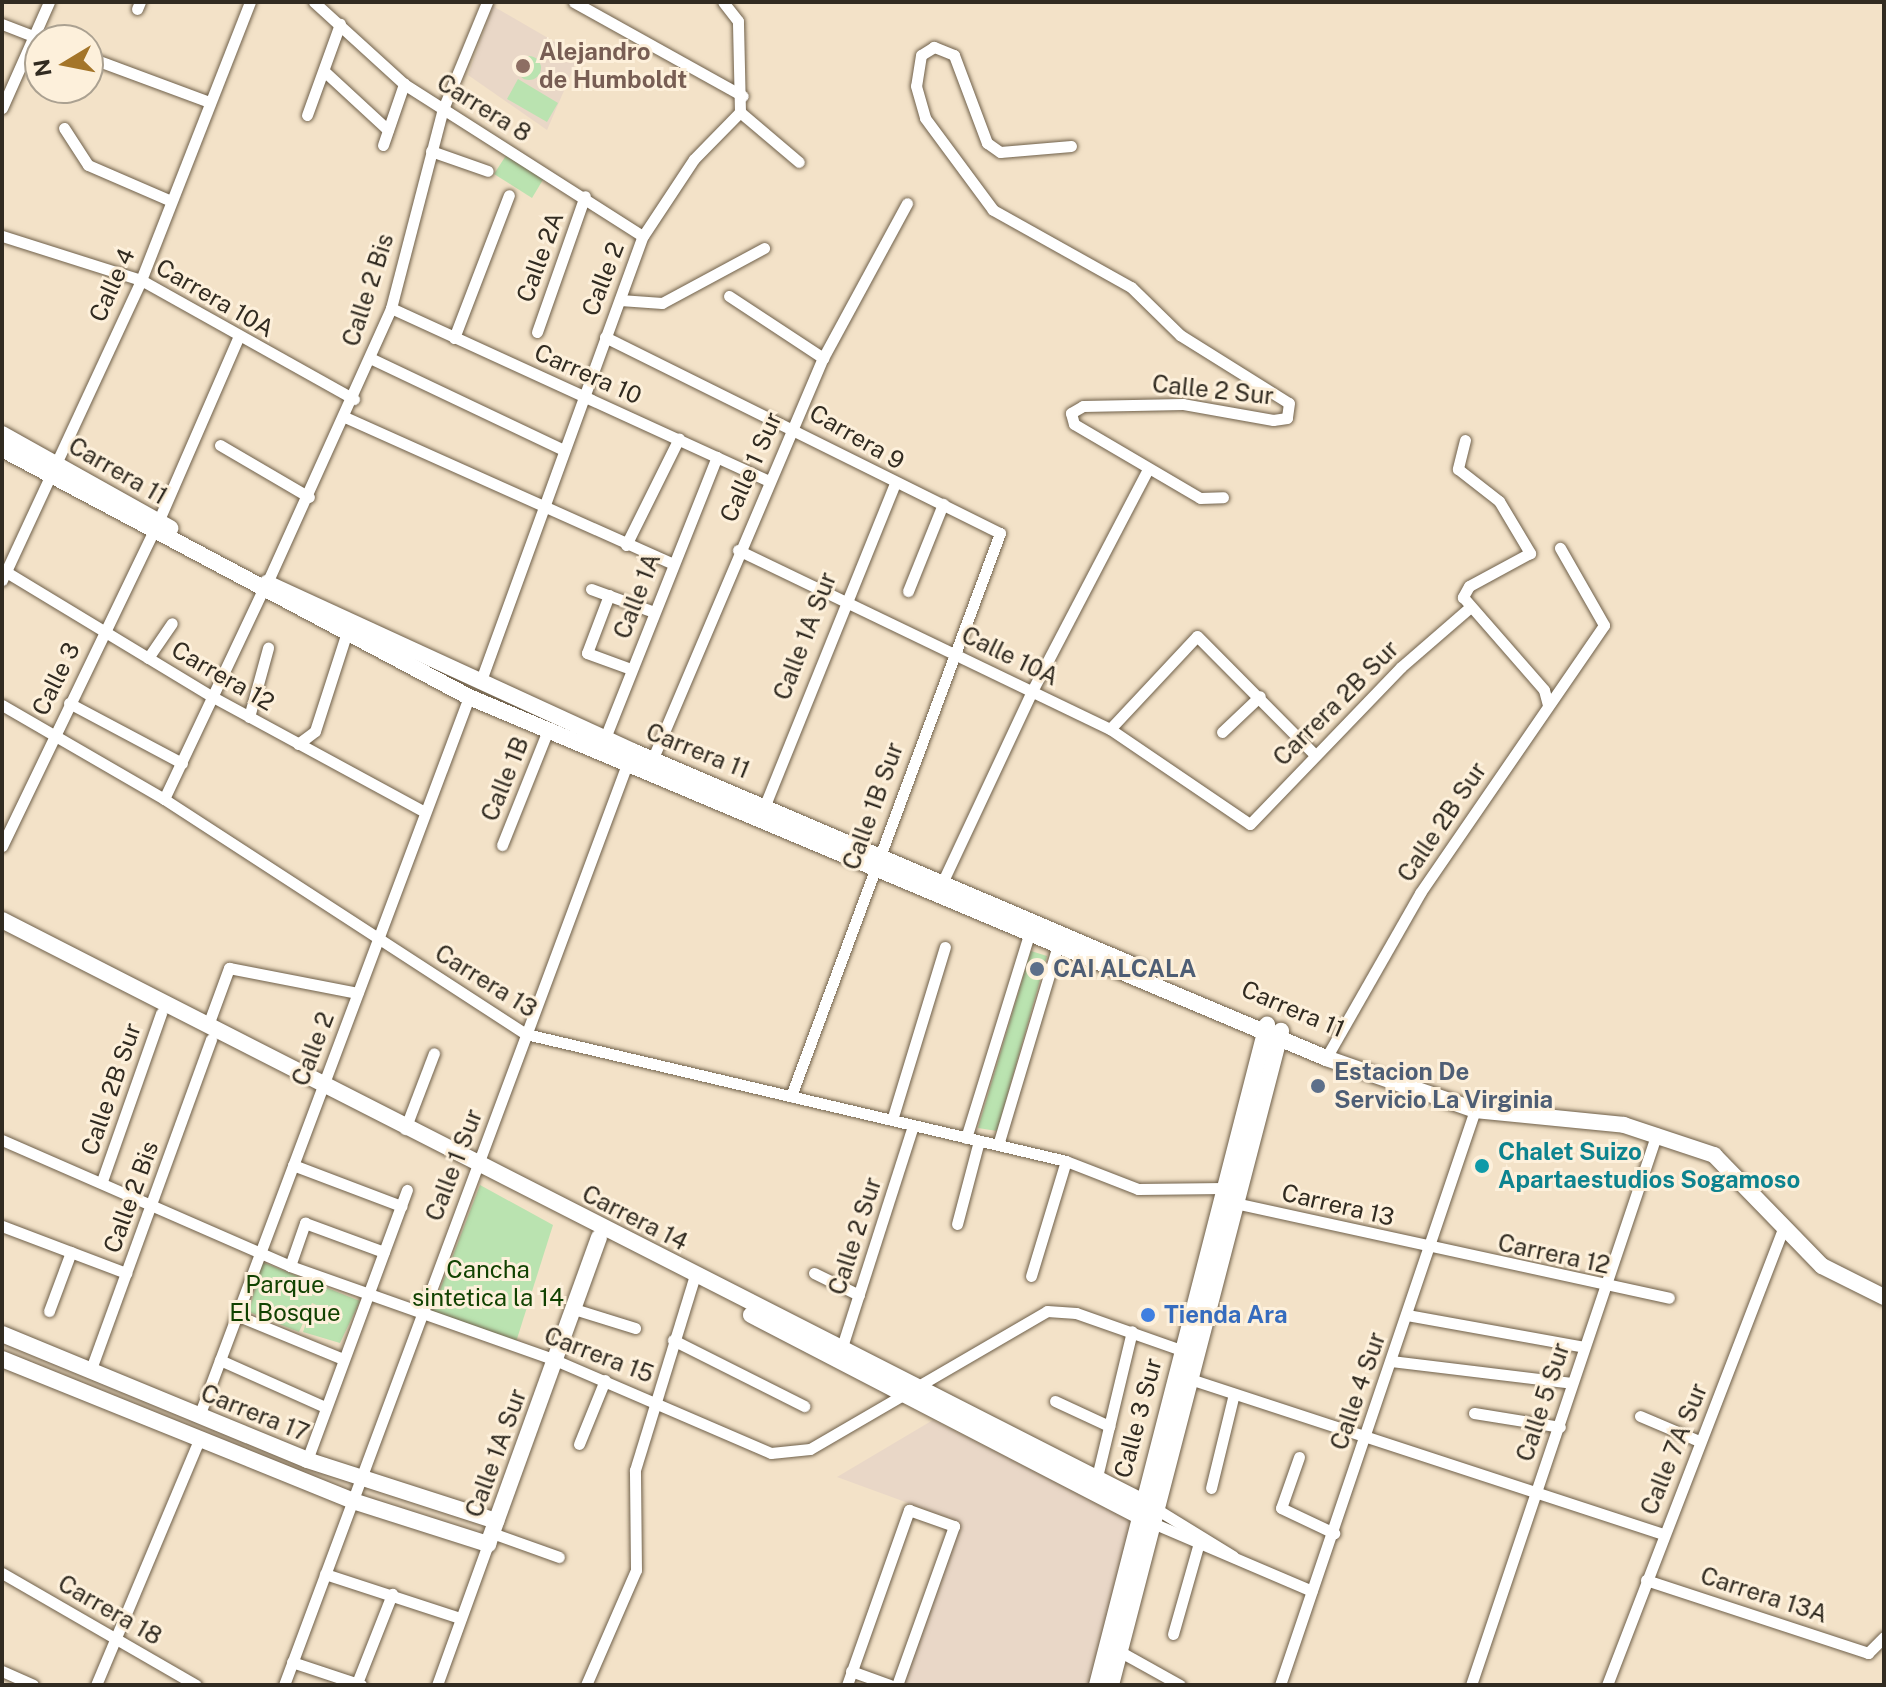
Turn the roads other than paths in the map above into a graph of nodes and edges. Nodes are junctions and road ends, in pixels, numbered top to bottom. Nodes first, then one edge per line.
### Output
1 (49, 2) edge
2 (250, 2) edge
3 (314, 2) edge
4 (487, 2) edge
5 (574, 2) edge
6 (723, 2) edge
7 (2, 24) edge
8 (42, 24) edge
9 (340, 24) junction
10 (24, 33) edge
11 (104, 63) edge
12 (24, 65) edge
13 (324, 71) junction
14 (404, 84) junction
15 (743, 96) junction
16 (209, 102) junction
17 (2, 108) edge
18 (443, 109) junction
19 (740, 112) junction
20 (307, 115) dead end
21 (64, 128) dead end
22 (388, 130) junction
23 (383, 145) dead end
24 (1071, 146) dead end
25 (431, 151) junction
26 (799, 162) dead end
27 (488, 171) dead end
28 (509, 195) dead end
29 (585, 196) junction
30 (171, 201) junction
31 (907, 203) dead end
32 (2, 236) edge
33 (643, 236) junction
34 (764, 248) dead end
35 (141, 280) junction
36 (729, 296) dead end
37 (620, 300) junction
38 (391, 308) junction
39 (537, 332) dead end
40 (605, 337) junction
41 (238, 338) junction
42 (454, 338) junction
43 (370, 358) junction
44 (823, 358) junction
45 (583, 396) junction
46 (354, 399) junction
47 (347, 418) junction
48 (794, 426) junction
49 (2, 434) edge
50 (679, 438) junction
51 (1465, 440) dead end
52 (220, 445) dead end
53 (2, 449) edge
54 (564, 450) junction
55 (717, 457) junction
56 (52, 468) junction
57 (1148, 469) junction
58 (768, 481) junction
59 (894, 485) junction
60 (309, 497) junction
61 (1223, 497) dead end
62 (943, 504) junction
63 (542, 509) junction
64 (156, 527) junction
65 (1000, 533) joint
66 (626, 545) junction
67 (1560, 548) dead end
68 (738, 550) junction
69 (673, 564) junction
70 (3, 574) edge
71 (264, 587) junction
72 (591, 589) dead end
73 (908, 591) dead end
74 (609, 595) junction
75 (843, 600) junction
76 (1469, 608) junction
77 (654, 612) junction
78 (172, 623) dead end
79 (104, 631) junction
80 (346, 635) junction
81 (268, 648) dead end
82 (952, 652) junction
83 (148, 658) junction
84 (631, 669) junction
85 (480, 683) junction
86 (1032, 691) junction
87 (1260, 696) junction
88 (213, 697) junction
89 (469, 697) junction
90 (69, 703) junction
91 (2, 705) edge
92 (1548, 705) junction
93 (249, 717) junction
94 (1110, 729) junction
95 (548, 730) junction
96 (1222, 732) dead end
97 (54, 733) junction
98 (298, 744) junction
99 (602, 745) junction
100 (1314, 754) junction
101 (630, 757) junction
102 (653, 758) junction
103 (182, 763) junction
104 (164, 799) junction
105 (765, 805) junction
106 (425, 812) junction
107 (1250, 824) joint
108 (502, 845) dead end
109 (2, 846) edge
110 (878, 853) junction
111 (873, 871) junction
112 (943, 881) junction
113 (2, 920) edge
114 (1031, 928) junction
115 (2, 931) edge
116 (378, 939) junction
117 (1058, 945) junction
118 (945, 947) dead end
119 (358, 993) junction
120 (161, 1013) junction
121 (210, 1032) junction
122 (1273, 1032) junction
123 (526, 1034) junction
124 (434, 1053) dead end
125 (1327, 1054) junction
126 (321, 1089) junction
127 (791, 1096) junction
128 (1475, 1110) junction
129 (892, 1120) junction
130 (913, 1126) junction
131 (405, 1129) junction
132 (1657, 1133) junction
133 (966, 1138) junction
134 (2, 1140) edge
135 (979, 1141) junction
136 (998, 1145) junction
137 (1066, 1161) junction
138 (293, 1165) junction
139 (476, 1170) junction
140 (102, 1181) junction
141 (1224, 1188) junction
142 (407, 1190) dead end
143 (152, 1201) junction
144 (1235, 1203) junction
145 (401, 1206) junction
146 (552, 1208) junction
147 (957, 1224) dead end
148 (2, 1226) edge
149 (1783, 1230) junction
150 (599, 1237) junction
151 (1431, 1249) junction
152 (261, 1250) junction
153 (71, 1252) junction
154 (384, 1252) junction
155 (290, 1266) junction
156 (126, 1273) junction
157 (814, 1273) dead end
158 (1031, 1276) dead end
159 (694, 1280) junction
160 (1604, 1288) junction
161 (366, 1294) junction
162 (859, 1295) junction
163 (1884, 1297) edge
164 (1669, 1298) dead end
165 (574, 1309) junction
166 (49, 1311) dead end
167 (236, 1315) junction
168 (421, 1315) junction
169 (1407, 1315) junction
170 (635, 1328) dead end
171 (1132, 1331) junction
172 (2, 1334) edge
173 (673, 1340) junction
174 (1584, 1347) junction
175 (1181, 1350) junction
176 (840, 1354) junction
177 (343, 1359) junction
178 (220, 1360) junction
179 (555, 1360) junction
180 (1391, 1361) junction
181 (3, 1362) edge
182 (91, 1369) junction
183 (1187, 1378) junction
184 (605, 1380) junction
185 (1572, 1383) junction
186 (915, 1394) junction
187 (1234, 1394) junction
188 (655, 1400) junction
189 (1055, 1401) dead end
190 (804, 1406) dead end
191 (325, 1407) junction
192 (1474, 1413) dead end
193 (199, 1416) junction
194 (1640, 1416) dead end
195 (1109, 1426) junction
196 (1560, 1427) junction
197 (1365, 1436) junction
198 (200, 1437) junction
199 (1699, 1441) junction
200 (579, 1444) dead end
201 (1299, 1457) dead end
202 (307, 1460) junction
203 (360, 1479) junction
204 (1096, 1481) junction
205 (1211, 1488) dead end
206 (1538, 1488) junction
207 (353, 1501) junction
208 (1145, 1511) junction
209 (492, 1533) junction
210 (1334, 1533) junction
211 (1663, 1534) junction
212 (1200, 1540) junction
213 (559, 1557) dead end
214 (2, 1573) edge
215 (325, 1574) junction
216 (1646, 1580) junction
217 (1312, 1591) junction
218 (392, 1594) junction
219 (460, 1618) junction
220 (1173, 1634) dead end
221 (1884, 1637) edge
222 (112, 1638) junction
223 (1119, 1651) junction
224 (292, 1662) junction
225 (2, 1671) edge
226 (851, 1671) junction
227 (359, 1684) edge
228 (33, 1685) edge
229 (96, 1685) edge
230 (196, 1685) edge
231 (284, 1685) edge
232 (437, 1685) edge
233 (586, 1685) edge
234 (847, 1685) edge
235 (890, 1685) edge
236 (897, 1685) edge
237 (1097, 1685) edge
238 (1111, 1685) edge
239 (1180, 1685) edge
240 (1280, 1685) edge
241 (1471, 1685) edge
242 (1607, 1685) edge

1 - 8 street
2 - 16 street, Calle 4
3 - 9 street, Carrera 8
4 - 18 street, Calle 2 Bis
5 - 15 street
6 - 15 street
7 - 10 street
9 - 13 street
9 - 14 street, Carrera 8
11 - 16 street
12 - 17 street
13 - 20 street
13 - 22 street
14 - 18 street, Carrera 8
14 - 22 street
15 - 19 street
16 - 30 street, Calle 4
18 - 25 street, Calle 2 Bis
18 - 29 street, Carrera 8
19 - 26 street
19 - 33 street, Calle 2
21 - 30 street
22 - 23 street
24 - 57 street, Calle 2 Sur
25 - 27 street
25 - 38 street, Calle 2 Bis
28 - 42 street
29 - 33 street, Carrera 8
29 - 39 street, Calle 2A
30 - 35 street, Calle 4
31 - 44 street, Calle 1 Sur
32 - 35 street, Carrera 10A
33 - 37 street, Calle 2
34 - 37 street
35 - 41 street, Carrera 10A
35 - 56 street, Calle 4
36 - 44 street
37 - 40 street, Calle 2
38 - 42 street, Carrera 10
38 - 43 street, Calle 2 Bis
40 - 45 street, Calle 2
40 - 48 street, Carrera 9
41 - 46 street, Carrera 10A
41 - 64 street, Calle 3
42 - 45 street, Carrera 10
43 - 46 street, Calle 2 Bis
43 - 54 street
44 - 48 street, Calle 1 Sur
45 - 50 street, Carrera 10
45 - 54 street, Calle 2
46 - 47 street, Calle 2 Bis
47 - 60 street, Calle 2 Bis
47 - 63 street
48 - 58 street, Calle 1 Sur
48 - 59 street, Carrera 9
49 - 56 street, Carrera 11
50 - 55 street, Carrera 10
50 - 66 street, Calle 1A
51 - 76 street
52 - 60 street
53 - 56 street, Carrera 11
54 - 63 street, Calle 2
55 - 58 street, Carrera 10
55 - 69 street, Calle 1A
56 - 64 street, Carrera 11
56 - 70 street, Calle 4
57 - 61 street
57 - 86 street
58 - 68 street, Calle 1 Sur
59 - 62 street, Carrera 9
59 - 75 street, Calle 1A Sur
60 - 71 street, Calle 2 Bis
62 - 65 street, Carrera 9
62 - 73 street
63 - 66 street
63 - 85 street, Calle 2
64 - 71 street, Carrera 11
64 - 79 street, Calle 3
65 - 82 street, Calle 1B Sur
66 - 69 street
67 - 92 street, Calle 2B Sur
68 - 75 street, Calle 10A
68 - 102 street, Calle 1 Sur
69 - 77 street, Calle 1A
70 - 79 street, Carrera 12
71 - 80 street, Carrera 11
71 - 85 street, Carrera 11
71 - 88 street, Calle 2 Bis
72 - 74 street
74 - 77 street
74 - 84 street
75 - 82 street, Calle 10A
75 - 105 street, Calle 1A Sur
76 - 92 street
76 - 100 street, Carrera 2B Sur
77 - 84 street, Calle 1A
78 - 83 street
79 - 83 street, Carrera 12
79 - 90 street, Calle 3
80 - 89 street, Carrera 11
80 - 98 street
81 - 93 street
82 - 86 street, Calle 10A
82 - 110 street, Calle 1B Sur
83 - 88 street, Carrera 12
84 - 99 street, Calle 1A
85 - 99 street, Carrera 11
86 - 94 street, Calle 10A
86 - 112 street
87 - 94 street
87 - 96 street
87 - 100 street
88 - 93 street, Carrera 12
88 - 103 street, Calle 2 Bis
89 - 95 street, Carrera 11
89 - 106 street, Calle 2
90 - 97 street, Calle 3
90 - 103 street
91 - 97 street, Carrera 13
92 - 125 street, Calle 2B Sur
93 - 98 street, Carrera 12
94 - 107 street, Calle 10A
95 - 99 street, Carrera 11
95 - 108 street, Calle 1B
97 - 104 street, Carrera 13
97 - 109 street, Calle 3
98 - 106 street, Carrera 12
99 - 101 street, Carrera 11
100 - 107 street, Carrera 2B Sur
101 - 102 street, Carrera 11
101 - 111 street, Carrera 11
101 - 123 street, Calle 1 Sur
102 - 105 street, Carrera 11
103 - 104 street, Calle 2 Bis
104 - 116 street, Carrera 13
105 - 110 street, Carrera 11
106 - 116 street, Calle 2
110 - 111 street, Calle 1B Sur
110 - 112 street, Carrera 11
111 - 114 street, Carrera 11
111 - 127 street, Calle 1B Sur
112 - 114 street, Carrera 11
113 - 121 street, Carrera 14
114 - 117 street, Carrera 11
114 - 122 street, Carrera 11
114 - 133 street
115 - 120 street, Carrera 14
116 - 119 street, Calle 2
116 - 123 street, Carrera 13
117 - 122 street, Carrera 11
117 - 136 street
118 - 129 street
119 - 121 street, Calle 2 Bis
119 - 126 street, Calle 2
120 - 121 street, Carrera 14
120 - 140 street, Calle 2B Sur
121 - 126 street, Carrera 14
121 - 143 street, Calle 2 Bis
122 - 125 street, Carrera 11
122 - 141 street, Calle 3 Sur
122 - 144 street, Calle 3 Sur
123 - 127 street, Carrera 13
123 - 139 street, Calle 1 Sur
124 - 131 street
125 - 128 street, Carrera 11
126 - 131 street, Carrera 14
126 - 138 street, Calle 2
126 - 139 street, Carrera 14
127 - 129 street, Carrera 13
128 - 132 street, Carrera 11
128 - 151 street, Calle 4 Sur
129 - 130 street, Carrera 13
130 - 133 street, Carrera 13
130 - 162 street, Calle 2 Sur
131 - 139 street, Carrera 14
132 - 149 street, Carrera 11
132 - 160 street, Calle 5 Sur
133 - 135 street, Carrera 13
134 - 140 street, Carrera 15
135 - 136 street, Carrera 13
135 - 147 street
136 - 137 street, Carrera 13
137 - 141 street, Carrera 13
137 - 158 street
138 - 145 street
138 - 152 street, Calle 2
139 - 146 street, Carrera 14
139 - 168 street, Calle 1 Sur
140 - 143 street, Carrera 15
141 - 175 street, Calle 3 Sur
142 - 145 street
143 - 152 street, Carrera 15
143 - 156 street, Calle 2 Bis
144 - 151 street, Carrera 13
144 - 183 street, Calle 3 Sur
145 - 154 street
146 - 150 street, Carrera 14
146 - 159 street, Carrera 14
148 - 153 street
149 - 163 street, Carrera 11
149 - 199 street, Calle 7A Sur
150 - 159 street, Carrera 14
150 - 165 street, Calle 1A Sur
151 - 160 street, Carrera 12
151 - 169 street, Calle 4 Sur
152 - 155 street, Carrera 15
152 - 167 street, Calle 2
153 - 156 street
153 - 166 street
154 - 155 street
154 - 161 street
155 - 161 street, Carrera 15
156 - 182 street, Calle 2 Bis
157 - 162 street
159 - 173 street
159 - 176 street, Carrera 14
160 - 164 street, Carrera 12
160 - 174 street, Calle 5 Sur
161 - 168 street, Carrera 15
161 - 177 street
162 - 176 street, Calle 2 Sur
165 - 170 street
165 - 179 street, Calle 1A Sur
167 - 177 street
167 - 178 street, Calle 2
168 - 179 street, Carrera 15
168 - 203 street, Calle 1 Sur
169 - 174 street
169 - 180 street, Calle 4 Sur
171 - 175 street, Carrera 15
171 - 186 street, Carrera 15
171 - 195 street
172 - 182 street, Carrera 17
173 - 188 street
173 - 190 street
174 - 185 street, Calle 5 Sur
175 - 208 street, Calle 3 Sur
176 - 186 street, Carrera 14
177 - 191 street
178 - 191 street
178 - 193 street, Calle 2
179 - 184 street, Carrera 15
179 - 209 street, Calle 1A Sur
180 - 185 street
180 - 197 street, Calle 4 Sur
181 - 198 street, Carrera 17
182 - 193 street, Carrera 17
183 - 187 street
183 - 208 street, Calle 3 Sur
184 - 188 street, Carrera 15
184 - 200 street
185 - 196 street, Calle 5 Sur
186 - 188 street, Carrera 15
186 - 204 street, Carrera 14
186 - 208 street, Carrera 14
187 - 197 street
187 - 205 street
188 - 233 street
189 - 195 street
191 - 202 street
192 - 196 street
193 - 202 street, Carrera 17
194 - 199 street
195 - 204 street
196 - 206 street, Calle 5 Sur
197 - 206 street
197 - 210 street, Calle 4 Sur
198 - 207 street, Carrera 17
198 - 222 street
199 - 211 street, Calle 7A Sur
201 - 210 street
202 - 203 street, Carrera 17
203 - 207 street, Calle 1 Sur
203 - 209 street, Carrera 17
204 - 208 street, Carrera 14
206 - 211 street
206 - 241 street, Calle 5 Sur
207 - 209 street, Carrera 17
207 - 215 street, Calle 1 Sur
208 - 212 street, Carrera 14
208 - 223 street, Calle 3 Sur
208 - 237 street, Calle 3 Sur
209 - 213 street
209 - 219 street, Calle 1A Sur
210 - 217 street, Calle 4 Sur
211 - 216 street, Calle 7A Sur
212 - 217 street, Carrera 14
212 - 220 street
214 - 222 street, Carrera 18
215 - 218 street
215 - 224 street, Calle 1 Sur
216 - 221 street, Carrera 13A
216 - 242 street, Calle 7A Sur
217 - 240 street, Calle 4 Sur
218 - 219 street
218 - 227 street
219 - 232 street, Calle 1A Sur
222 - 229 street
222 - 230 street, Carrera 18
223 - 238 street, Calle 3 Sur
223 - 239 street
224 - 227 street
224 - 231 street, Calle 1 Sur
225 - 228 street
226 - 234 street
226 - 235 street
226 - 236 street

